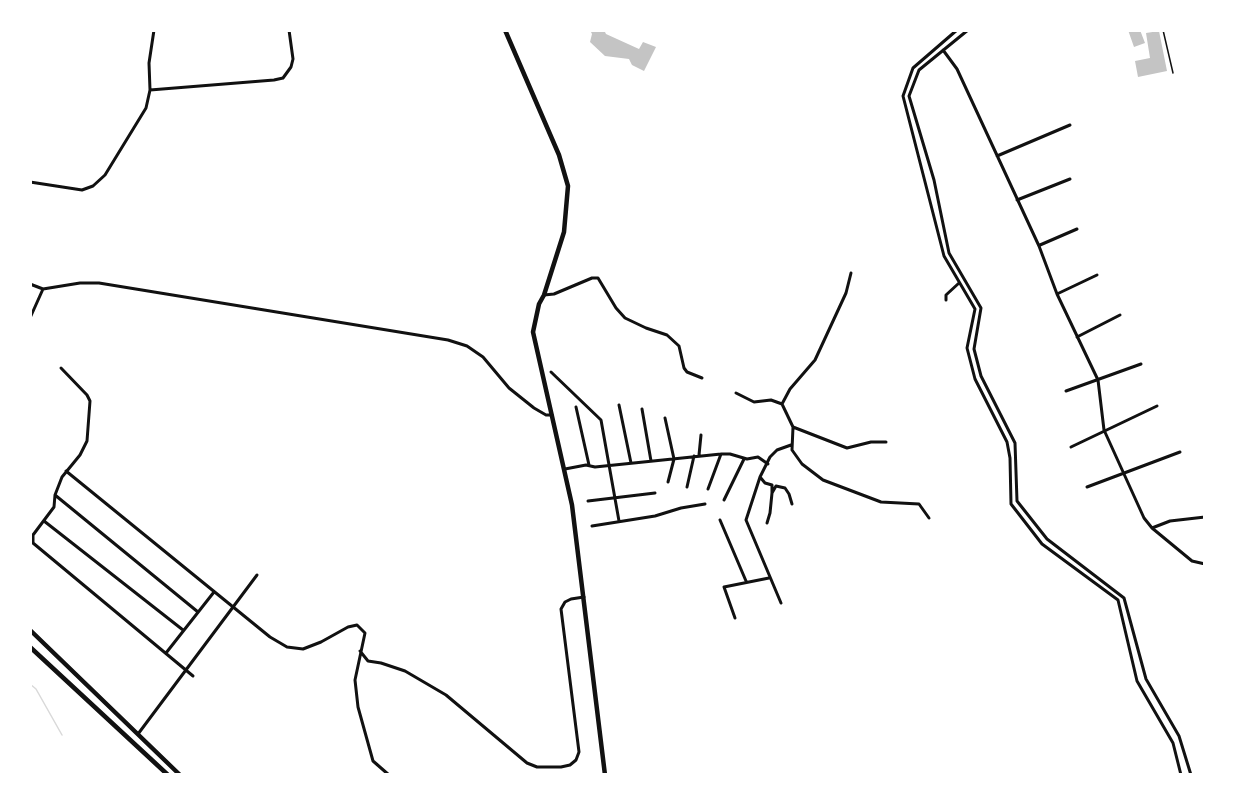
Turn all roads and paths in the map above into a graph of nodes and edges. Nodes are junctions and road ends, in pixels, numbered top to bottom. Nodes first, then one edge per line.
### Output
1 (154, 30) edge
2 (289, 30) edge
3 (506, 30) edge
4 (957, 30) edge
5 (968, 30) edge
6 (1163, 30) edge
7 (943, 51) junction
8 (1173, 73) dead end
9 (150, 90) junction
10 (1070, 124) dead end
11 (997, 156) junction
12 (1070, 179) dead end
13 (30, 182) edge
14 (1017, 201) junction
15 (1077, 229) dead end
16 (1039, 246) junction
17 (851, 273) dead end
18 (1097, 275) dead end
19 (959, 283) junction
20 (30, 284) edge
21 (43, 290) junction
22 (1057, 294) junction
23 (544, 295) junction
24 (946, 300) dead end
25 (1120, 315) dead end
26 (30, 318) edge
27 (1077, 337) junction
28 (1141, 364) dead end
29 (61, 368) dead end
30 (551, 372) dead end
31 (702, 378) dead end
32 (1098, 380) junction
33 (1066, 391) dead end
34 (736, 393) dead end
35 (782, 404) junction
36 (619, 405) dead end
37 (1156, 406) dead end
38 (576, 407) dead end
39 (642, 409) dead end
40 (552, 415) junction
41 (665, 418) dead end
42 (793, 427) junction
43 (1104, 430) junction
44 (701, 435) dead end
45 (886, 442) dead end
46 (791, 445) junction
47 (1071, 447) dead end
48 (1180, 452) dead end
49 (721, 454) junction
50 (699, 455) junction
51 (694, 456) junction
52 (674, 459) junction
53 (744, 459) junction
54 (651, 461) junction
55 (631, 463) junction
56 (768, 464) junction
57 (589, 465) junction
58 (609, 465) junction
59 (565, 469) junction
60 (66, 471) junction
61 (1124, 472) junction
62 (760, 477) junction
63 (668, 482) dead end
64 (687, 487) dead end
65 (1087, 487) dead end
66 (708, 489) dead end
67 (772, 493) junction
68 (655, 494) dead end
69 (55, 495) junction
70 (615, 497) junction
71 (724, 500) dead end
72 (588, 501) dead end
73 (705, 504) dead end
74 (792, 504) dead end
75 (1205, 517) edge
76 (929, 518) dead end
77 (720, 520) dead end
78 (44, 521) junction
79 (619, 521) junction
80 (767, 523) dead end
81 (592, 526) dead end
82 (1152, 528) junction
83 (1205, 564) edge
84 (256, 575) dead end
85 (770, 578) junction
86 (746, 581) junction
87 (214, 592) junction
88 (584, 597) junction
89 (781, 603) dead end
90 (234, 608) junction
91 (198, 612) junction
92 (735, 618) dead end
93 (30, 630) edge
94 (183, 630) junction
95 (30, 646) edge
96 (360, 651) junction
97 (166, 653) junction
98 (187, 670) junction
99 (193, 676) dead end
100 (138, 734) junction
101 (168, 775) edge
102 (180, 775) edge
103 (389, 775) edge
104 (605, 775) edge
105 (1182, 775) edge
106 (1191, 775) edge

1 - 9 street
2 - 9 street
3 - 23 main road
4 - 19 street
5 - 7 street
6 - 8 lane
7 - 11 street
7 - 106 street
9 - 13 street
10 - 11 street
11 - 14 street
12 - 14 street
14 - 16 street
15 - 16 street
16 - 22 street
17 - 35 street
18 - 22 street
19 - 24 street
19 - 105 street
20 - 21 street
21 - 26 street
21 - 40 street
22 - 27 street
23 - 31 street
23 - 40 main road
25 - 27 street
27 - 32 street
28 - 32 street
29 - 60 street
30 - 58 street
32 - 33 street
32 - 43 street
34 - 35 street
35 - 42 street
36 - 55 street
37 - 43 street
38 - 57 street
39 - 54 street
40 - 59 main road
41 - 52 street
42 - 45 street
42 - 46 street
43 - 47 street
43 - 61 street
44 - 50 street
46 - 56 street
46 - 76 street
48 - 61 street
49 - 50 street
49 - 53 street
49 - 66 street
50 - 51 street
51 - 52 street
51 - 64 street
52 - 54 street
52 - 63 street
53 - 56 street
53 - 71 street
54 - 55 street
55 - 58 street
56 - 62 street
57 - 58 street
57 - 59 street
58 - 70 street
59 - 88 main road
60 - 69 street
60 - 87 street
61 - 65 street
61 - 82 street
62 - 67 street
62 - 85 street
67 - 74 street
67 - 80 street
68 - 70 street
69 - 78 street
69 - 91 street
70 - 72 street
70 - 79 street
73 - 79 street
75 - 82 street
77 - 86 street
78 - 94 street
78 - 97 street
79 - 81 street
82 - 83 street
84 - 90 street
85 - 86 street
85 - 89 street
86 - 92 street
87 - 90 street
87 - 91 street
88 - 96 street
88 - 104 main road
90 - 96 street
90 - 98 street
91 - 94 street
93 - 100 main road
94 - 97 street
95 - 101 main road
96 - 103 street
97 - 98 street
98 - 99 street
98 - 100 street
100 - 102 main road

